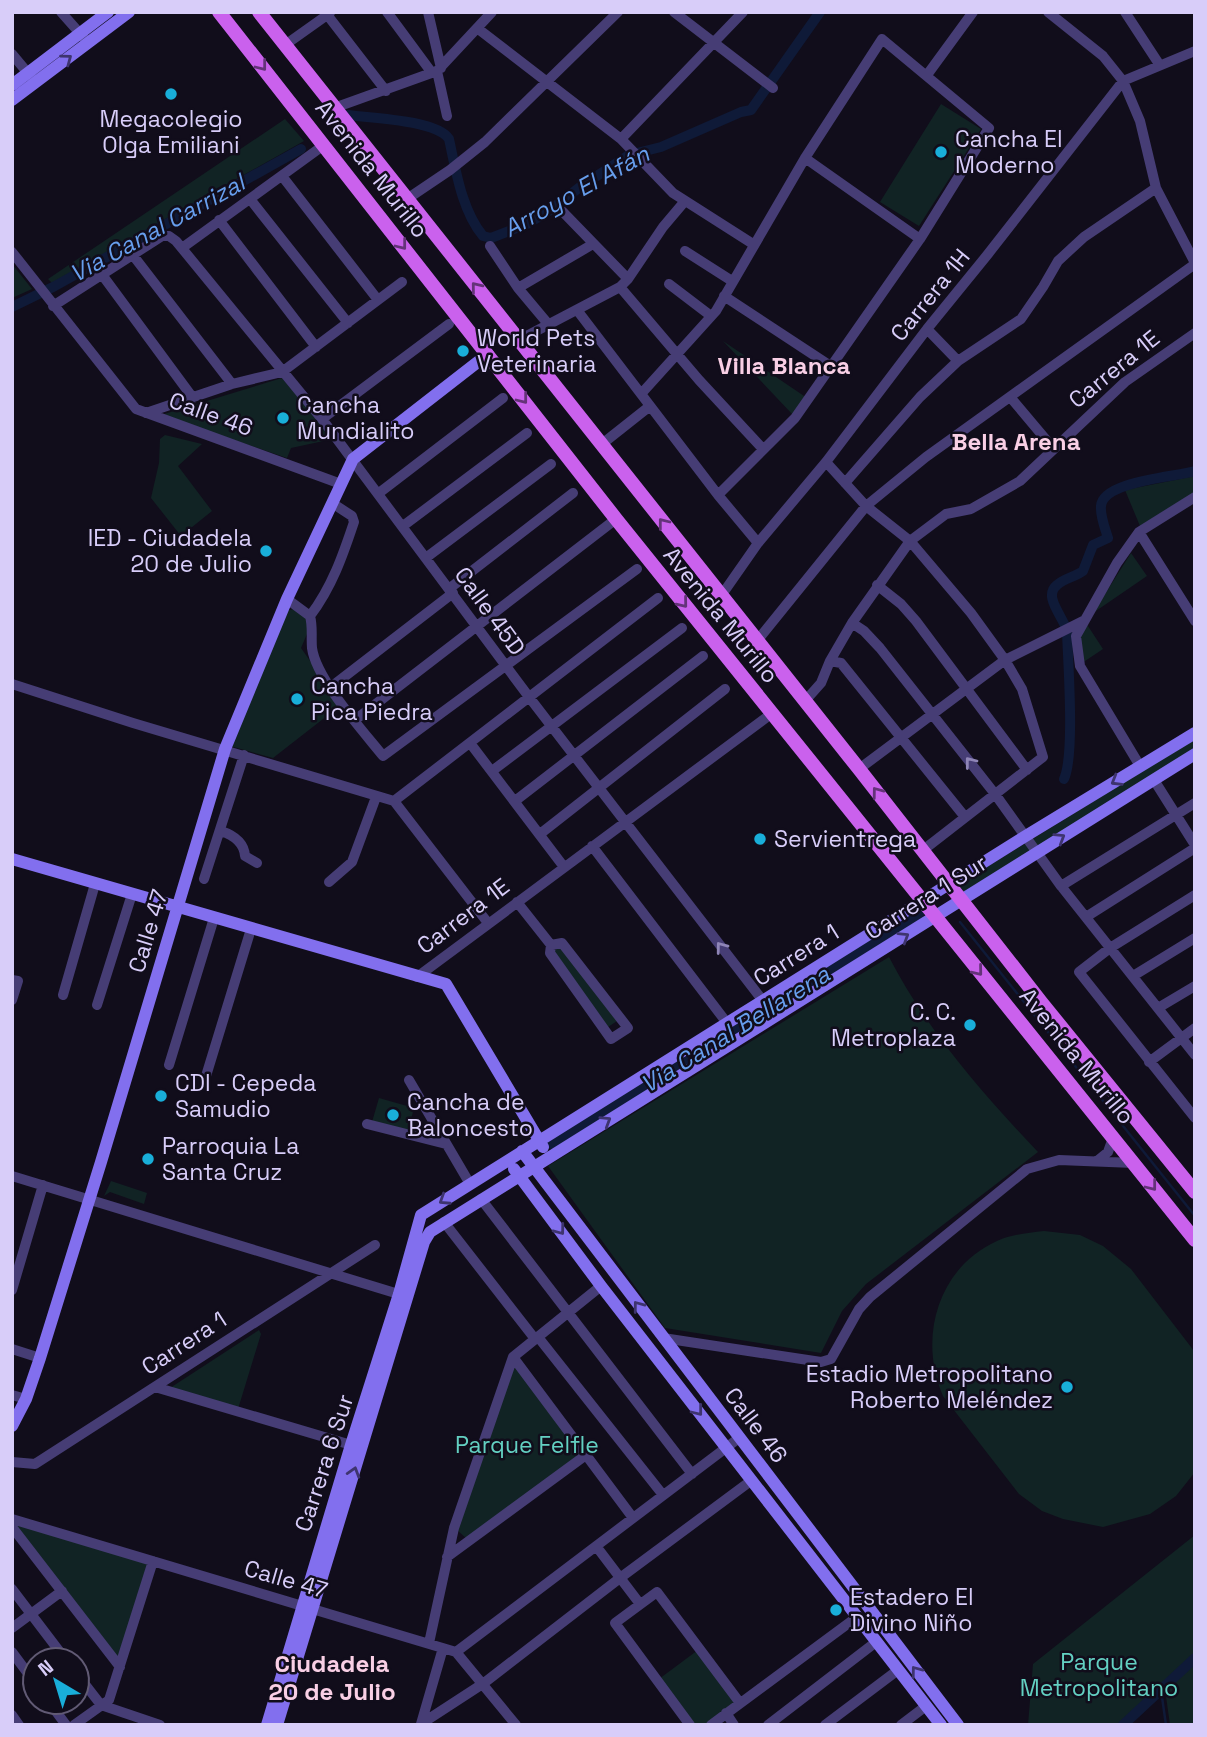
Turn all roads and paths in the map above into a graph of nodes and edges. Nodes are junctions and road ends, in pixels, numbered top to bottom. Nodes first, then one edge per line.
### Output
1 (61, 12) edge
2 (108, 12) edge
3 (129, 12) edge
4 (219, 12) edge
5 (258, 12) edge
6 (387, 12) edge
7 (428, 12) edge
8 (492, 12) edge
9 (618, 12) edge
10 (674, 12) edge
11 (743, 12) edge
12 (973, 12) edge
13 (1048, 12) edge
14 (1125, 12) edge
15 (328, 13) edge
16 (477, 28) junction
17 (84, 38) junction
18 (715, 43) junction
19 (285, 45) junction
20 (1195, 51) edge
21 (12, 54) edge
22 (1159, 64) junction
23 (436, 71) junction
24 (927, 75) junction
25 (32, 77) junction
26 (547, 81) junction
27 (1123, 81) junction
28 (12, 85) edge
29 (773, 88) dead end
30 (386, 91) junction
31 (12, 100) edge
32 (334, 108) junction
33 (447, 116) dead end
34 (625, 143) junction
35 (324, 145) junction
36 (805, 158) junction
37 (282, 176) junction
38 (1156, 188) junction
39 (250, 199) junction
40 (407, 199) junction
41 (685, 201) junction
42 (562, 211) dead end
43 (219, 220) junction
44 (920, 239) junction
45 (593, 244) junction
46 (753, 244) junction
47 (490, 246) dead end
48 (182, 248) junction
49 (685, 251) dead end
50 (12, 252) edge
51 (132, 254) junction
52 (1195, 264) edge
53 (103, 276) junction
54 (732, 281) junction
55 (402, 282) dead end
56 (624, 283) junction
57 (669, 284) dead end
58 (518, 288) junction
59 (724, 296) junction
60 (378, 300) junction
61 (51, 303) junction
62 (577, 310) junction
63 (711, 316) junction
64 (348, 323) junction
65 (449, 324) dead end
66 (549, 325) junction
67 (927, 329) junction
68 (1195, 333) edge
69 (519, 341) junction
70 (316, 347) junction
71 (677, 354) junction
72 (488, 355) junction
73 (958, 361) junction
74 (832, 367) junction
75 (282, 372) junction
76 (232, 384) junction
77 (641, 394) junction
78 (193, 398) junction
79 (503, 398) dead end
80 (1011, 398) junction
81 (650, 406) junction
82 (145, 413) junction
83 (322, 419) junction
84 (527, 433) dead end
85 (602, 444) junction
86 (1054, 448) junction
87 (763, 449) junction
88 (353, 459) junction
89 (826, 461) junction
90 (551, 464) dead end
91 (845, 483) junction
92 (341, 484) junction
93 (379, 493) junction
94 (573, 493) dead end
95 (718, 495) junction
96 (1195, 497) edge
97 (332, 503) junction
98 (866, 506) junction
99 (616, 519) junction
100 (403, 526) junction
101 (1139, 532) junction
102 (910, 541) junction
103 (758, 542) junction
104 (427, 557) junction
105 (637, 569) dead end
106 (877, 585) junction
107 (451, 591) junction
108 (720, 596) junction
109 (658, 598) dead end
110 (287, 599) junction
111 (310, 616) junction
112 (1086, 620) junction
113 (1195, 621) edge
114 (852, 623) junction
115 (477, 626) junction
116 (682, 628) dead end
117 (757, 642) junction
118 (703, 656) dead end
119 (1005, 660) junction
120 (830, 662) junction
121 (506, 666) junction
122 (12, 684) edge
123 (331, 687) junction
124 (968, 688) junction
125 (725, 690) dead end
126 (529, 697) junction
127 (805, 701) junction
128 (771, 714) junction
129 (933, 714) junction
130 (355, 720) junction
131 (551, 726) junction
132 (1195, 733) edge
133 (901, 738) junction
134 (470, 743) junction
135 (225, 749) junction
136 (1195, 754) edge
137 (244, 755) junction
138 (574, 756) junction
139 (1140, 766) junction
140 (859, 769) junction
141 (1027, 770) junction
142 (492, 771) junction
143 (1154, 780) junction
144 (599, 787) junction
145 (995, 794) junction
146 (376, 796) junction
147 (394, 801) junction
148 (515, 801) junction
149 (1195, 803) edge
150 (1175, 815) junction
151 (965, 817) junction
152 (626, 821) junction
153 (221, 831) junction
154 (540, 834) junction
155 (1024, 836) junction
156 (592, 846) junction
157 (1195, 846) edge
158 (922, 851) junction
159 (1036, 852) junction
160 (12, 859) edge
161 (257, 863) dead end
162 (564, 867) junction
163 (204, 879) dead end
164 (328, 882) dead end
165 (95, 884) junction
166 (948, 885) junction
167 (1061, 886) junction
168 (132, 894) junction
169 (1195, 895) edge
170 (961, 900) junction
171 (922, 901) junction
172 (517, 902) junction
173 (177, 907) junction
174 (1086, 917) junction
175 (214, 918) junction
176 (935, 918) junction
177 (488, 923) junction
178 (251, 929) junction
179 (1195, 938) edge
180 (551, 945) junction
181 (1110, 948) junction
182 (1133, 976) junction
183 (417, 977) junction
184 (15, 981) edge
185 (1195, 986) edge
186 (63, 995) dead end
187 (12, 999) edge
188 (763, 1001) junction
189 (97, 1005) dead end
190 (1158, 1008) junction
191 (727, 1023) junction
192 (1195, 1028) edge
193 (1180, 1037) junction
194 (1195, 1055) edge
195 (1149, 1062) junction
196 (169, 1065) dead end
197 (205, 1076) dead end
198 (409, 1080) dead end
199 (1195, 1118) edge
200 (367, 1124) dead end
201 (1113, 1138) junction
202 (538, 1140) junction
203 (446, 1144) junction
204 (522, 1151) junction
205 (548, 1157) junction
206 (508, 1160) junction
207 (1096, 1161) junction
208 (1134, 1163) junction
209 (533, 1166) junction
210 (519, 1175) junction
211 (12, 1176) edge
212 (470, 1184) junction
213 (43, 1185) junction
214 (1193, 1186) edge
215 (89, 1198) junction
216 (481, 1199) junction
217 (421, 1215) joint
218 (444, 1222) junction
219 (430, 1232) joint
220 (1195, 1240) edge
221 (375, 1245) dead end
222 (333, 1273) junction
223 (601, 1286) junction
224 (12, 1290) edge
225 (404, 1296) junction
226 (569, 1312) junction
227 (537, 1338) junction
228 (663, 1338) junction
229 (696, 1343) junction
230 (12, 1349) edge
231 (513, 1357) junction
232 (40, 1358) junction
233 (678, 1359) junction
234 (155, 1387) junction
235 (12, 1395) edge
236 (26, 1399) junction
237 (12, 1426) edge
238 (739, 1438) junction
239 (356, 1447) junction
240 (727, 1447) junction
241 (586, 1455) junction
242 (12, 1462) edge
243 (692, 1474) junction
244 (752, 1480) junction
245 (663, 1495) junction
246 (633, 1518) junction
247 (12, 1519) edge
248 (12, 1527) edge
249 (596, 1546) junction
250 (447, 1557) junction
251 (153, 1561) junction
252 (620, 1578) junction
253 (12, 1590) edge
254 (62, 1591) junction
255 (640, 1604) junction
256 (307, 1606) junction
257 (31, 1614) junction
258 (857, 1617) junction
259 (12, 1628) edge
260 (876, 1642) junction
261 (429, 1643) junction
262 (55, 1646) edge
263 (443, 1648) junction
264 (456, 1652) junction
265 (120, 1667) junction
266 (898, 1670) junction
267 (484, 1683) junction
268 (91, 1692) edge
269 (740, 1703) junction
270 (101, 1705) junction
271 (926, 1706) junction
272 (726, 1713) junction
273 (12, 1715) edge
274 (19, 1725) edge
275 (74, 1725) edge
276 (160, 1725) edge
277 (268, 1725) edge
278 (277, 1725) edge
279 (421, 1725) edge
280 (516, 1725) edge
281 (690, 1725) edge
282 (711, 1725) edge
283 (734, 1725) edge
284 (768, 1725) edge
285 (825, 1725) edge
286 (901, 1725) edge
287 (941, 1725) edge
288 (958, 1725) edge

1 - 17 street
2 - 17 street
3 - 17 street
4 -> 35 main road, Avenida Murillo
5 - 19 main road, Avenida Murillo
6 - 23 street
7 - 23 street
8 - 16 street
9 - 26 street
10 - 18 street
11 - 18 street
12 - 24 street
13 - 27 street
14 - 22 street
15 - 19 street
15 - 30 street
16 - 23 street
16 - 26 street
17 - 25 street
18 - 29 street
18 - 34 street
19 - 32 main road, Avenida Murillo
20 - 22 street, Carrera 1H
21 - 25 street
22 - 27 street, Carrera 1H
23 - 30 street
23 - 33 street
24 - 36 street
24 - 44 street
25 - 28 street
25 - 31 street
26 - 34 street
26 - 40 street
27 - 38 street
27 - 67 street, Carrera 1H
30 - 32 street
32 - 40 main road, Avenida Murillo
34 - 41 street
35 - 37 street
35 -> 72 main road, Avenida Murillo
36 - 44 street
36 - 46 street
37 - 39 street
37 - 60 street
38 - 52 street
38 - 73 street
39 - 43 street
39 - 64 street
69 -> 40 main road, Avenida Murillo
41 - 46 street
41 - 56 street
42 - 45 street
43 - 48 street
43 - 70 street
44 - 74 street
45 - 56 street
45 - 58 street
46 - 54 street
47 - 58 street
48 - 51 street
48 - 75 street, Calle 45D
49 - 54 street
50 - 61 street
51 - 53 street
51 - 76 street
52 - 80 street
53 - 61 street
53 - 78 street
54 - 59 street
55 - 60 street
56 - 62 street
56 - 71 street
57 - 63 street
58 - 66 street
59 - 63 street
59 - 74 street
60 - 64 street
61 - 82 street
62 - 66 street
62 - 77 street
63 - 71 street
64 - 70 street
65 - 83 street
66 - 69 street
67 - 73 street
67 - 89 street, Carrera 1H
68 - 86 street, Carrera 1E
69 - 85 main road, Avenida Murillo
70 - 75 street
71 - 77 street
71 - 87 street
72 - 88 street
72 -> 99 main road, Avenida Murillo
73 - 91 street
74 - 87 street
75 - 76 street
75 - 83 street, Calle 45D
76 - 78 street
77 - 81 street
78 - 82 street
79 - 93 street
80 - 86 street
80 - 98 street
81 - 85 street
81 - 95 street
82 - 92 street, Calle 46
83 - 88 street, Calle 45D
84 - 100 street
108 -> 85 main road, Avenida Murillo
86 - 102 street, Carrera 1E
87 - 95 street
88 - 92 street, Calle 47
88 - 93 street, Calle 45D
89 - 91 street
89 - 103 street, Carrera 1H
90 - 104 street
91 - 98 street
92 - 97 street, Calle 47
93 - 100 street, Calle 45D
94 - 107 street
95 - 103 street
96 - 101 street
97 - 110 street, Calle 47
97 - 111 street
98 - 102 street
98 - 117 street
99 - 115 street
99 -> 128 main road, Avenida Murillo
100 - 104 street, Calle 45D
101 - 112 street
101 - 113 street
102 - 106 street, Carrera 1E
102 - 119 street
103 - 108 street, Carrera 1H
104 - 107 street, Calle 45D
105 - 121 street
106 - 114 street, Carrera 1E
106 - 124 street
107 - 115 street, Calle 45D
107 - 123 street
108 - 117 main road, Avenida Murillo
109 - 126 street
110 - 111 street
110 - 135 street, Calle 47
111 - 123 street
112 - 119 street
112 - 139 street
114 - 120 street, Carrera 1E
114 - 129 street
115 - 121 street, Calle 45D
115 - 130 street
116 - 131 street
117 - 127 main road, Avenida Murillo
118 - 138 street
119 - 124 street
119 - 141 street
120 - 127 street, Carrera 1E
120 - 133 street
121 - 126 street, Calle 45D
121 - 130 street
122 - 135 street
123 - 130 street
124 - 129 street
124 - 141 street
125 - 144 street
126 - 131 street, Calle 45D
126 - 134 street
127 - 140 main road, Avenida Murillo
128 - 152 street, Carrera 1E
128 - 171 main road, Avenida Murillo
129 - 133 street
145 -> 129 street
131 - 138 street, Calle 45D
131 - 142 street
132 - 139 street, Carrera 1
133 - 140 street
133 - 151 street
134 - 142 street
134 - 147 street
135 - 137 street
135 - 173 street, Calle 47
136 - 143 street, Carrera 1 Sur
137 - 146 street
137 - 153 street
138 - 144 street, Calle 45D
138 - 148 street
139 -> 155 street, Carrera 1
158 -> 140 main road, Avenida Murillo
141 - 145 street
142 - 148 street
143 - 150 street
159 -> 143 street, Carrera 1 Sur
144 - 152 street, Calle 45D
144 - 154 street
145 - 151 street
145 - 155 street
146 - 147 street
146 - 164 street
147 - 177 street
148 - 154 street
149 - 150 street
150 - 157 street
150 - 167 street
151 - 158 street
152 - 156 street, Carrera 1E
188 -> 152 street, Calle 45D
153 - 161 street
153 - 163 street
154 - 162 street
155 - 159 street
155 - 166 street, Carrera 1
156 - 162 street, Carrera 1E
156 - 191 street
157 - 174 street
158 - 166 main road, Avenida Murillo
159 - 167 street
159 - 170 street, Carrera 1 Sur
160 - 165 street, Carrera 1E
162 - 172 street, Carrera 1E
165 - 168 street, Carrera 1E
165 - 186 street
166 - 170 main road, Avenida Murillo
166 - 171 street, Carrera 1
167 - 174 street
168 - 173 street, Carrera 1E
168 - 189 street
169 - 181 street
170 - 176 street, Carrera 1 Sur
170 - 214 main road, Avenida Murillo
171 - 176 main road, Avenida Murillo
171 - 188 street, Carrera 1
172 - 177 street, Carrera 1E
172 - 180 street
173 - 175 street, Carrera 1E
173 - 215 street, Calle 47
174 - 181 street
175 - 178 street, Carrera 1E
175 - 196 street
176 -> 201 main road, Avenida Murillo
205 -> 176 street, Carrera 1 Sur
177 - 183 street, Carrera 1E
178 - 183 street, Carrera 1E
178 - 197 street
179 - 182 street
180 - 180 street
181 - 182 street
181 - 195 street
182 - 190 street
183 - 202 street
184 - 187 street
185 - 190 street
188 - 191 street, Carrera 1
190 - 193 street
191 - 202 street, Carrera 1
192 - 193 street
193 - 194 street
193 - 195 street
195 - 199 street
198 - 203 street
200 - 203 street
201 - 207 street
201 - 208 main road, Avenida Murillo
202 - 204 street, Carrera 1
202 - 205 street
203 - 212 street
204 - 206 street, Carrera 1
204 - 209 street, Calle 46
205 - 209 street, Carrera 1 Sur
206 - 210 street, Calle 46
206 - 212 street, Carrera 1
207 - 208 street
207 - 229 street
208 -> 220 main road, Avenida Murillo
209 - 210 street, Carrera 1 Sur
228 -> 209 street, Calle 46
210 - 216 street, Carrera 1 Sur
210 -> 223 street, Calle 46
211 - 213 street
212 -> 217 street, Carrera 1
213 - 215 street
213 - 224 street
215 - 222 street
215 - 232 street, Calle 47
216 - 218 street, Carrera 1 Sur
216 - 226 street
217 - 225 street, Carrera 6 Sur
218 - 219 street, Carrera 1 Sur
218 - 227 street
219 - 225 street, Carrera 6 Sur
221 - 222 street, Carrera 1
222 - 225 street
222 - 234 street, Carrera 1
223 - 226 street
223 -> 240 street, Calle 46
225 - 239 street, Carrera 6 Sur
226 - 227 street
226 - 243 street
227 - 231 street
227 - 245 street
228 - 229 street
228 - 233 street, Calle 46
229 - 233 street
230 - 232 street
231 - 241 street
231 - 250 street
232 - 236 street, Calle 47
233 - 238 street, Calle 46
234 - 239 street
234 - 242 street, Carrera 1
235 - 236 street
236 - 237 street, Calle 47
238 - 240 street
288 -> 238 street, Calle 46
239 - 256 street, Carrera 6 Sur
240 - 243 street
240 - 244 street, Calle 46
241 - 246 street
241 - 250 street
243 - 245 street
244 - 252 street
244 - 258 street, Calle 46
245 - 246 street
246 - 249 street
247 - 251 street, Calle 47
248 - 254 street
249 - 252 street
249 - 264 street
250 - 261 street
251 - 256 street, Calle 47
251 - 265 street
252 - 255 street
252 - 267 street
253 - 257 street
254 - 257 street
254 - 265 street
255 - 269 street
255 - 281 street
256 - 261 street, Calle 47
256 - 277 street, Carrera 6 Sur
256 - 278 street, Carrera 6 Sur
257 - 259 street
257 - 262 street
258 - 260 street, Calle 46
258 - 269 street
260 - 266 street, Calle 46
260 - 284 street
261 - 263 street, Calle 47
263 - 264 street, Calle 47
263 - 279 street
264 - 267 street
265 - 270 street
266 - 271 street, Calle 46
266 - 285 street
267 - 279 street
267 - 280 street
268 - 270 street
269 - 272 street
270 - 275 street
270 - 276 street
271 - 286 street
271 - 287 street, Calle 46
272 - 282 street
272 - 283 street
273 - 274 street

